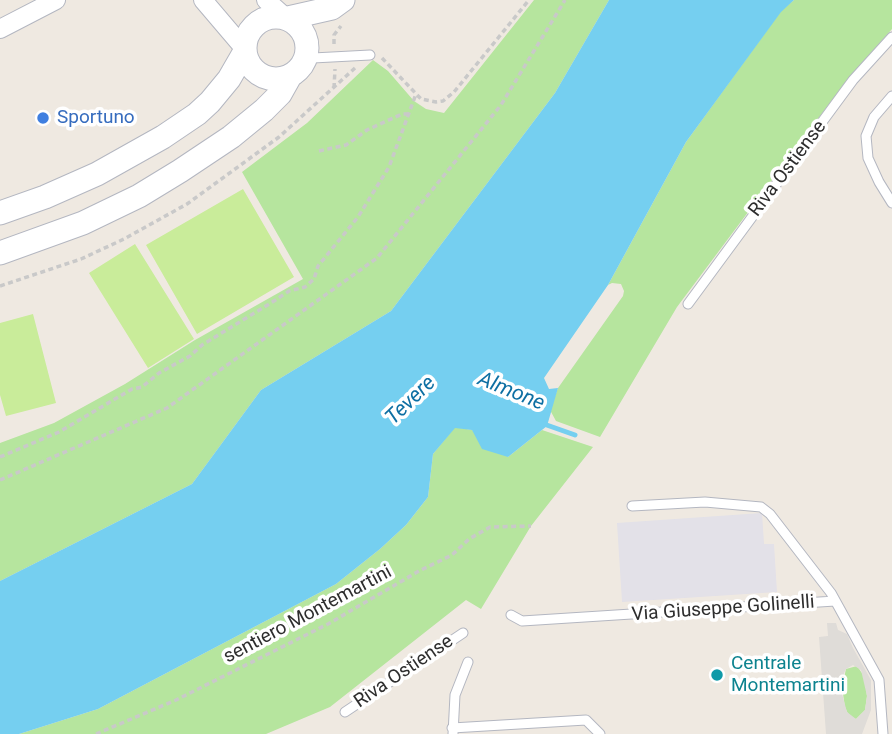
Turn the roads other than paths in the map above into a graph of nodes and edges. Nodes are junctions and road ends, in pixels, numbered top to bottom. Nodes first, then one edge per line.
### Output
1 (56, 0) edge
2 (202, 0) edge
3 (266, 0) edge
4 (341, 9) edge
5 (286, 18) junction
6 (0, 28) edge
7 (892, 37) edge
8 (244, 50) junction
9 (306, 50) junction
10 (370, 55) road end
11 (289, 78) junction
12 (892, 96) edge
13 (892, 203) edge
14 (0, 213) edge
15 (0, 253) edge
16 (688, 304) dead end
17 (632, 506) dead end
18 (835, 601) junction
19 (511, 615) dead end
20 (463, 633) dead end
21 (468, 662) dead end
22 (345, 712) dead end
23 (452, 731) edge
24 (600, 734) edge
25 (883, 734) edge

1 - 6 street
2 - 8 street
3 - 5 street
4 - 5 street
4 - 9 street
5 - 8 street
5 - 9 street
7 - 16 lane, Riva Ostiense
8 - 11 street
8 - 14 street
9 - 10 lane
9 - 11 street
11 - 15 street
12 - 13 lane
17 - 18 lane
18 - 19 lane, Via Giuseppe Golinelli
18 - 25 lane, Via Giuseppe Golinelli
20 - 22 lane, Riva Ostiense
21 - 23 lane
23 - 24 lane

